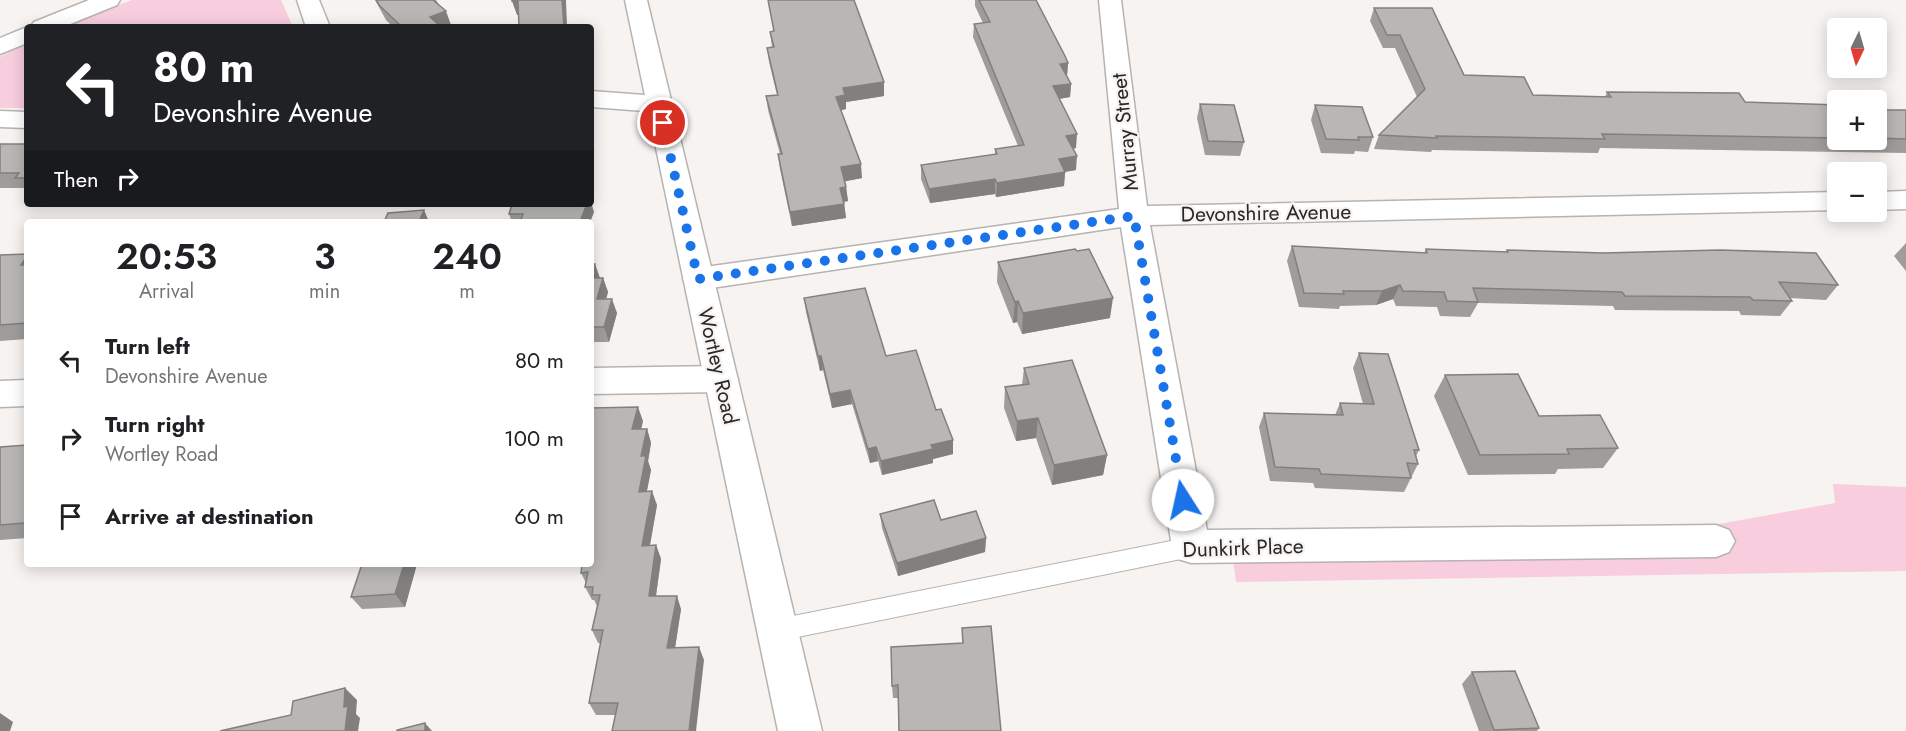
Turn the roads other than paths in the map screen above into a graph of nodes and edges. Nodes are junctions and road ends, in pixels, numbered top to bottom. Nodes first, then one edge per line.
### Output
1 (109, 0) edge
2 (308, 0) edge
3 (636, 0) edge
4 (1110, 0) edge
5 (49, 24) edge
6 (317, 24) edge
7 (24, 35) edge
8 (0, 47) edge
9 (594, 99) edge
10 (658, 104) junction
11 (0, 119) edge
12 (24, 120) edge
13 (1906, 200) edge
14 (1827, 201) edge
15 (1887, 201) edge
16 (1134, 216) junction
17 (698, 279) junction
18 (721, 379) junction
19 (594, 381) edge
20 (24, 393) edge
21 (0, 394) edge
22 (1716, 541) dead end
23 (1191, 547) junction
24 (778, 630) junction
25 (800, 731) edge

1 - 5 street
2 - 6 street
3 - 10 street, Wortley Road
4 - 16 street, Murray Street
7 - 8 street
9 - 10 street
10 - 17 street, Wortley Road
11 - 12 street
13 - 15 street
14 - 16 street, Devonshire Avenue
16 - 17 street, Devonshire Avenue
16 - 23 street, Murray Street
17 - 18 street, Wortley Road
18 - 19 street
18 - 24 street, Wortley Road
20 - 21 street
22 - 23 street, Dunkirk Place
23 - 24 lane, Dunkirk Place
24 - 25 street, Wortley Road

